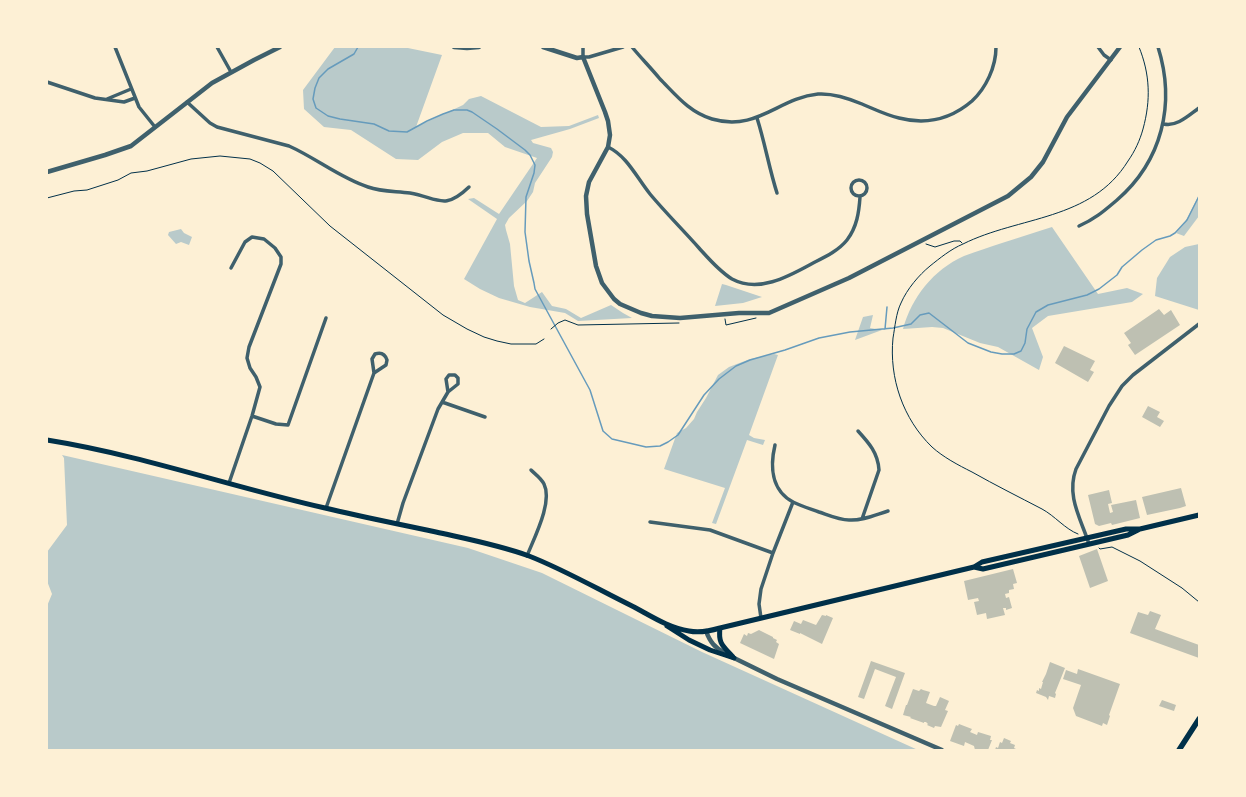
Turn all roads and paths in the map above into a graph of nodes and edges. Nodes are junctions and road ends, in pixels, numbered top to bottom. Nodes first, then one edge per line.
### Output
1 (115, 47) edge
2 (217, 47) edge
3 (280, 47) edge
4 (454, 47) edge
5 (479, 47) edge
6 (543, 47) edge
7 (583, 47) edge
8 (622, 47) edge
9 (632, 47) edge
10 (996, 47) edge
11 (1098, 47) edge
12 (1120, 47) edge
13 (1139, 47) edge
14 (1158, 47) edge
15 (467, 48) edge
16 (583, 57) junction
17 (1111, 60) junction
18 (231, 72) junction
19 (47, 82) edge
20 (131, 89) junction
21 (135, 98) junction
22 (106, 99) junction
23 (187, 102) junction
24 (1199, 108) edge
25 (757, 118) junction
26 (1164, 124) junction
27 (155, 127) junction
28 (608, 147) junction
29 (47, 172) edge
30 (469, 187) dead end
31 (777, 193) dead end
32 (860, 197) junction
33 (47, 198) edge
34 (1079, 226) dead end
35 (231, 268) dead end
36 (326, 318) dead end
37 (757, 318) dead end
38 (722, 319) dead end
39 (679, 323) dead end
40 (1199, 324) edge
41 (551, 329) dead end
42 (544, 339) dead end
43 (374, 373) junction
44 (448, 392) junction
45 (442, 402) junction
46 (252, 416) junction
47 (485, 417) dead end
48 (858, 431) dead end
49 (47, 440) edge
50 (774, 445) dead end
51 (531, 470) dead end
52 (229, 483) junction
53 (793, 502) junction
54 (326, 508) junction
55 (888, 511) dead end
56 (1199, 515) edge
57 (862, 519) junction
58 (650, 522) dead end
59 (397, 524) junction
60 (1140, 529) junction
61 (1075, 533) dead end
62 (1087, 538) junction
63 (1089, 544) junction
64 (1096, 546) dead end
65 (1032, 550) junction
66 (773, 553) junction
67 (527, 556) junction
68 (1033, 557) junction
69 (974, 567) junction
70 (1199, 602) edge
71 (761, 618) junction
72 (658, 620) junction
73 (720, 628) junction
74 (706, 631) junction
75 (734, 658) junction
76 (1199, 719) edge
77 (942, 750) edge
78 (1179, 750) edge

1 - 20 street
2 - 18 street
3 - 18 street
4 - 15 street
5 - 15 street
6 - 16 street
7 - 16 street
8 - 16 street
9 - 25 street
10 - 25 street
11 - 17 street
12 - 17 street
13 - 61 path
14 - 26 street
16 - 28 street
17 - 28 street
18 - 23 street
19 - 22 street
20 - 21 street
20 - 22 street
21 - 22 street
21 - 27 street
23 - 27 street
23 - 30 street
24 - 26 street
25 - 31 street
26 - 34 street
27 - 29 street
28 - 32 street
32 - 32 street
33 - 42 path
35 - 46 street
36 - 46 street
37 - 38 path
39 - 41 path
40 - 62 street
43 - 43 street
43 - 54 street
44 - 44 street
44 - 45 street
45 - 47 street
45 - 59 street
46 - 52 street
48 - 57 street
49 - 52 main road
50 - 53 street
51 - 67 street
52 - 54 main road
53 - 57 street
53 - 66 street
54 - 59 main road
55 - 57 street
56 - 60 main road
58 - 66 street
59 - 67 main road
60 - 62 main road
60 - 63 main road
62 - 63 street
62 - 65 main road
63 - 68 main road
64 - 70 path
65 - 68 main road
65 - 69 main road
66 - 71 street
67 - 72 main road
68 - 69 main road
69 - 71 main road
71 - 73 main road
72 - 74 main road
72 - 75 main road
73 - 74 main road
73 - 75 main road
74 - 75 street
75 - 77 street
76 - 78 main road

